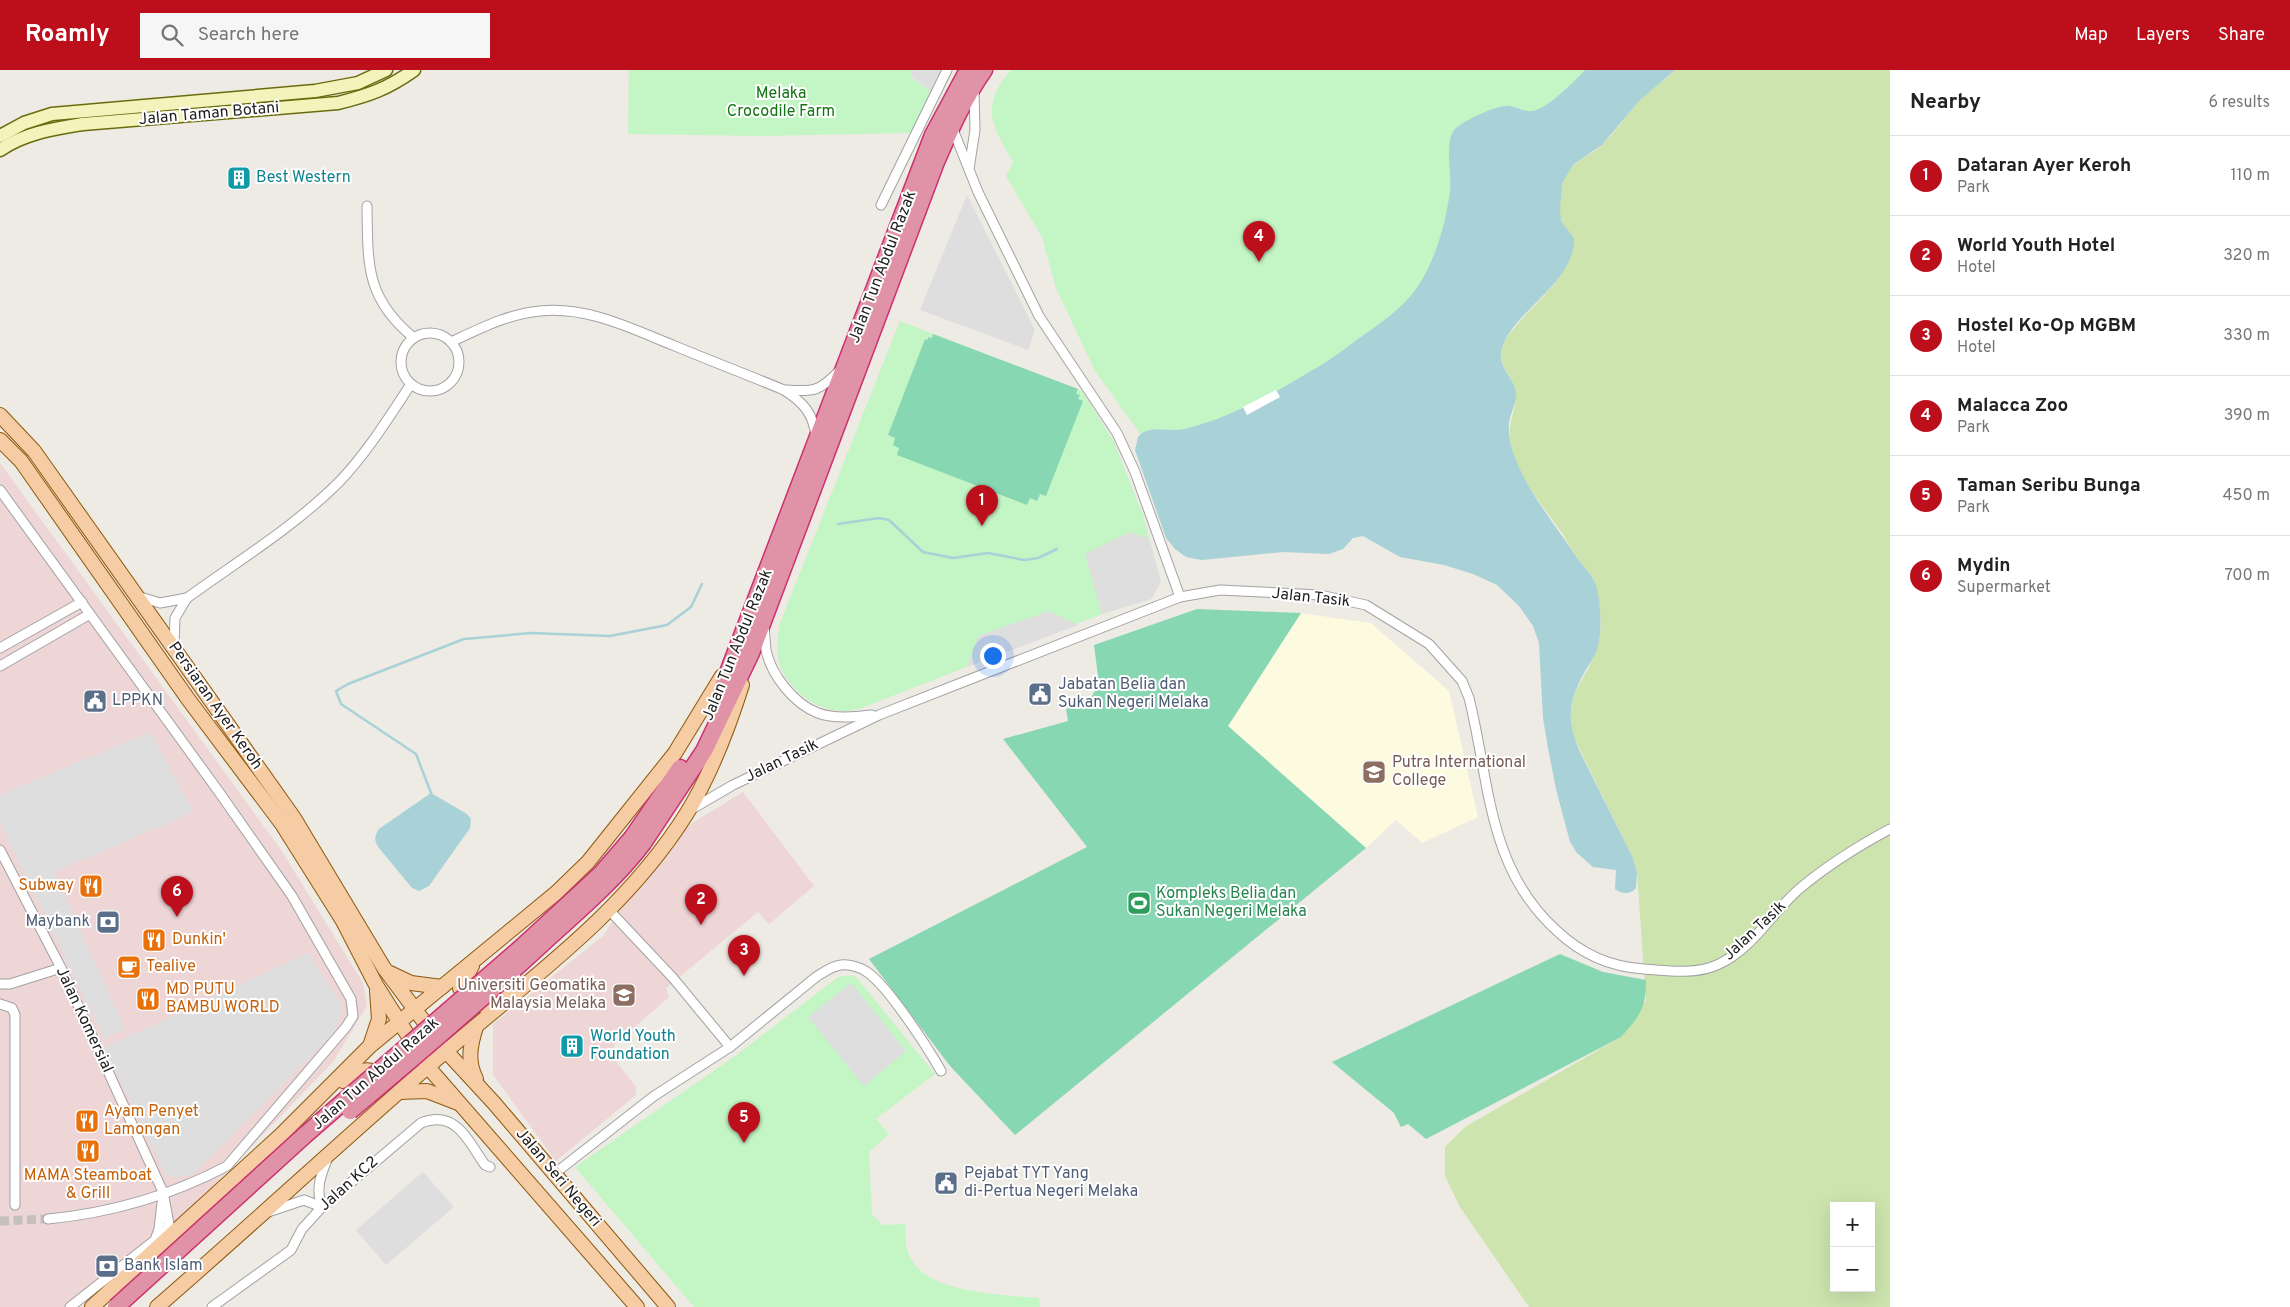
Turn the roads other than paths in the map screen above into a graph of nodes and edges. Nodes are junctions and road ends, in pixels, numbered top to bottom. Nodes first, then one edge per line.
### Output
1 (386, 70) edge
2 (414, 70) edge
3 (947, 70) edge
4 (984, 70) edge
5 (968, 74) edge
6 (208, 101) junction
7 (232, 112) junction
8 (952, 126) junction
9 (0, 136) edge
10 (0, 150) edge
11 (969, 171) junction
12 (881, 205) dead end
13 (366, 206) dead end
14 (414, 338) junction
15 (451, 342) junction
16 (848, 361) junction
17 (411, 384) junction
18 (784, 390) junction
19 (0, 415) edge
20 (0, 440) edge
21 (816, 445) junction
22 (0, 490) edge
23 (136, 595) junction
24 (1180, 596) junction
25 (188, 598) junction
26 (82, 602) junction
27 (90, 614) junction
28 (764, 622) junction
29 (0, 648) edge
30 (175, 650) junction
31 (744, 653) junction
32 (0, 666) edge
33 (879, 715) junction
34 (688, 812) junction
35 (1890, 830) edge
36 (637, 840) junction
37 (0, 850) edge
38 (609, 910) junction
39 (478, 957) junction
40 (61, 968) junction
41 (384, 968) junction
42 (0, 984) edge
43 (376, 985) junction
44 (442, 986) junction
45 (517, 993) junction
46 (0, 1004) edge
47 (414, 1009) junction
48 (398, 1021) junction
49 (476, 1027) junction
50 (370, 1046) junction
51 (730, 1047) junction
52 (446, 1051) junction
53 (428, 1067) junction
54 (941, 1071) dead end
55 (479, 1086) junction
56 (399, 1092) junction
57 (317, 1098) junction
58 (462, 1104) junction
59 (356, 1131) junction
60 (329, 1155) junction
61 (490, 1167) dead end
62 (554, 1174) junction
63 (163, 1192) junction
64 (15, 1204) dead end
65 (322, 1207) junction
66 (265, 1213) junction
67 (48, 1219) tunnel mouth
68 (164, 1242) junction
69 (70, 1307) edge
70 (92, 1307) edge
71 (116, 1307) edge
72 (132, 1307) edge
73 (158, 1307) edge
74 (212, 1307) edge
75 (637, 1307) edge
76 (668, 1307) edge

1 - 6 street, Jalan Taman Botani
2 - 7 street, Jalan Taman Botani
3 - 12 street
4 - 5 highway, Jalan Tun Abdul Razak
5 - 8 highway, Jalan Tun Abdul Razak
5 - 11 street
5 - 16 highway, Jalan Tun Abdul Razak
6 - 7 street
6 - 9 street, Jalan Taman Botani
7 - 10 street, Jalan Taman Botani
8 - 11 street
8 - 28 highway, Jalan Tun Abdul Razak
11 - 24 street
13 - 14 street
14 - 15 street
14 - 17 street
15 - 17 street
15 - 18 street
16 - 18 street
16 - 21 highway, Jalan Tun Abdul Razak
17 - 25 street
18 - 21 street
19 - 23 main road, Persiaran Ayer Keroh
20 - 43 main road, Persiaran Ayer Keroh
21 - 31 highway, Jalan Tun Abdul Razak
22 - 26 street
23 - 25 street
23 - 30 main road, Persiaran Ayer Keroh
24 - 33 street, Jalan Tasik
24 - 35 street, Jalan Tasik
25 - 30 street
26 - 27 street
26 - 29 street
27 - 32 street
27 - 63 street
28 - 31 highway, Jalan Tun Abdul Razak
28 - 33 street, Jalan Tasik
30 - 41 main road, Persiaran Ayer Keroh
31 - 34 main road
31 - 36 highway, Jalan Tun Abdul Razak
31 - 39 main road
33 - 34 street, Jalan Tasik
34 - 38 main road
36 - 71 highway, Jalan Tun Abdul Razak, bridge
36 - 72 highway, Jalan Tun Abdul Razak, bridge
37 - 40 street, Jalan Komersial
38 - 45 main road
38 - 51 street
39 - 44 main road
39 - 45 main road
40 - 42 street
40 - 63 street, Jalan Komersial
41 - 44 main road
41 - 47 main road, Persiaran Ayer Keroh
43 - 48 main road, Persiaran Ayer Keroh
43 - 50 main road
44 - 47 main road
45 - 49 main road
46 - 64 street
47 - 48 main road
47 - 52 main road, Persiaran Ayer Keroh
48 - 50 main road
48 - 53 main road, Persiaran Ayer Keroh
49 - 52 main road
49 - 55 main road
50 - 57 main road
51 - 54 street
51 - 62 street
52 - 53 main road
52 - 55 main road, Jalan Seri Negeri
53 - 56 main road
53 - 58 main road, Jalan Seri Negeri
55 - 62 main road, Jalan Seri Negeri
56 - 58 main road
56 - 59 main road
57 - 59 main road
57 - 68 main road
58 - 75 main road, Jalan Seri Negeri
59 - 60 main road
60 - 65 street
60 - 66 main road
61 - 65 street, Jalan KC2
62 - 76 main road, Jalan Seri Negeri
63 - 67 street
63 - 68 street, Jalan Komersial
63 - 69 street
65 - 66 street
65 - 74 street, Jalan KC2
66 - 73 main road
68 - 70 main road

